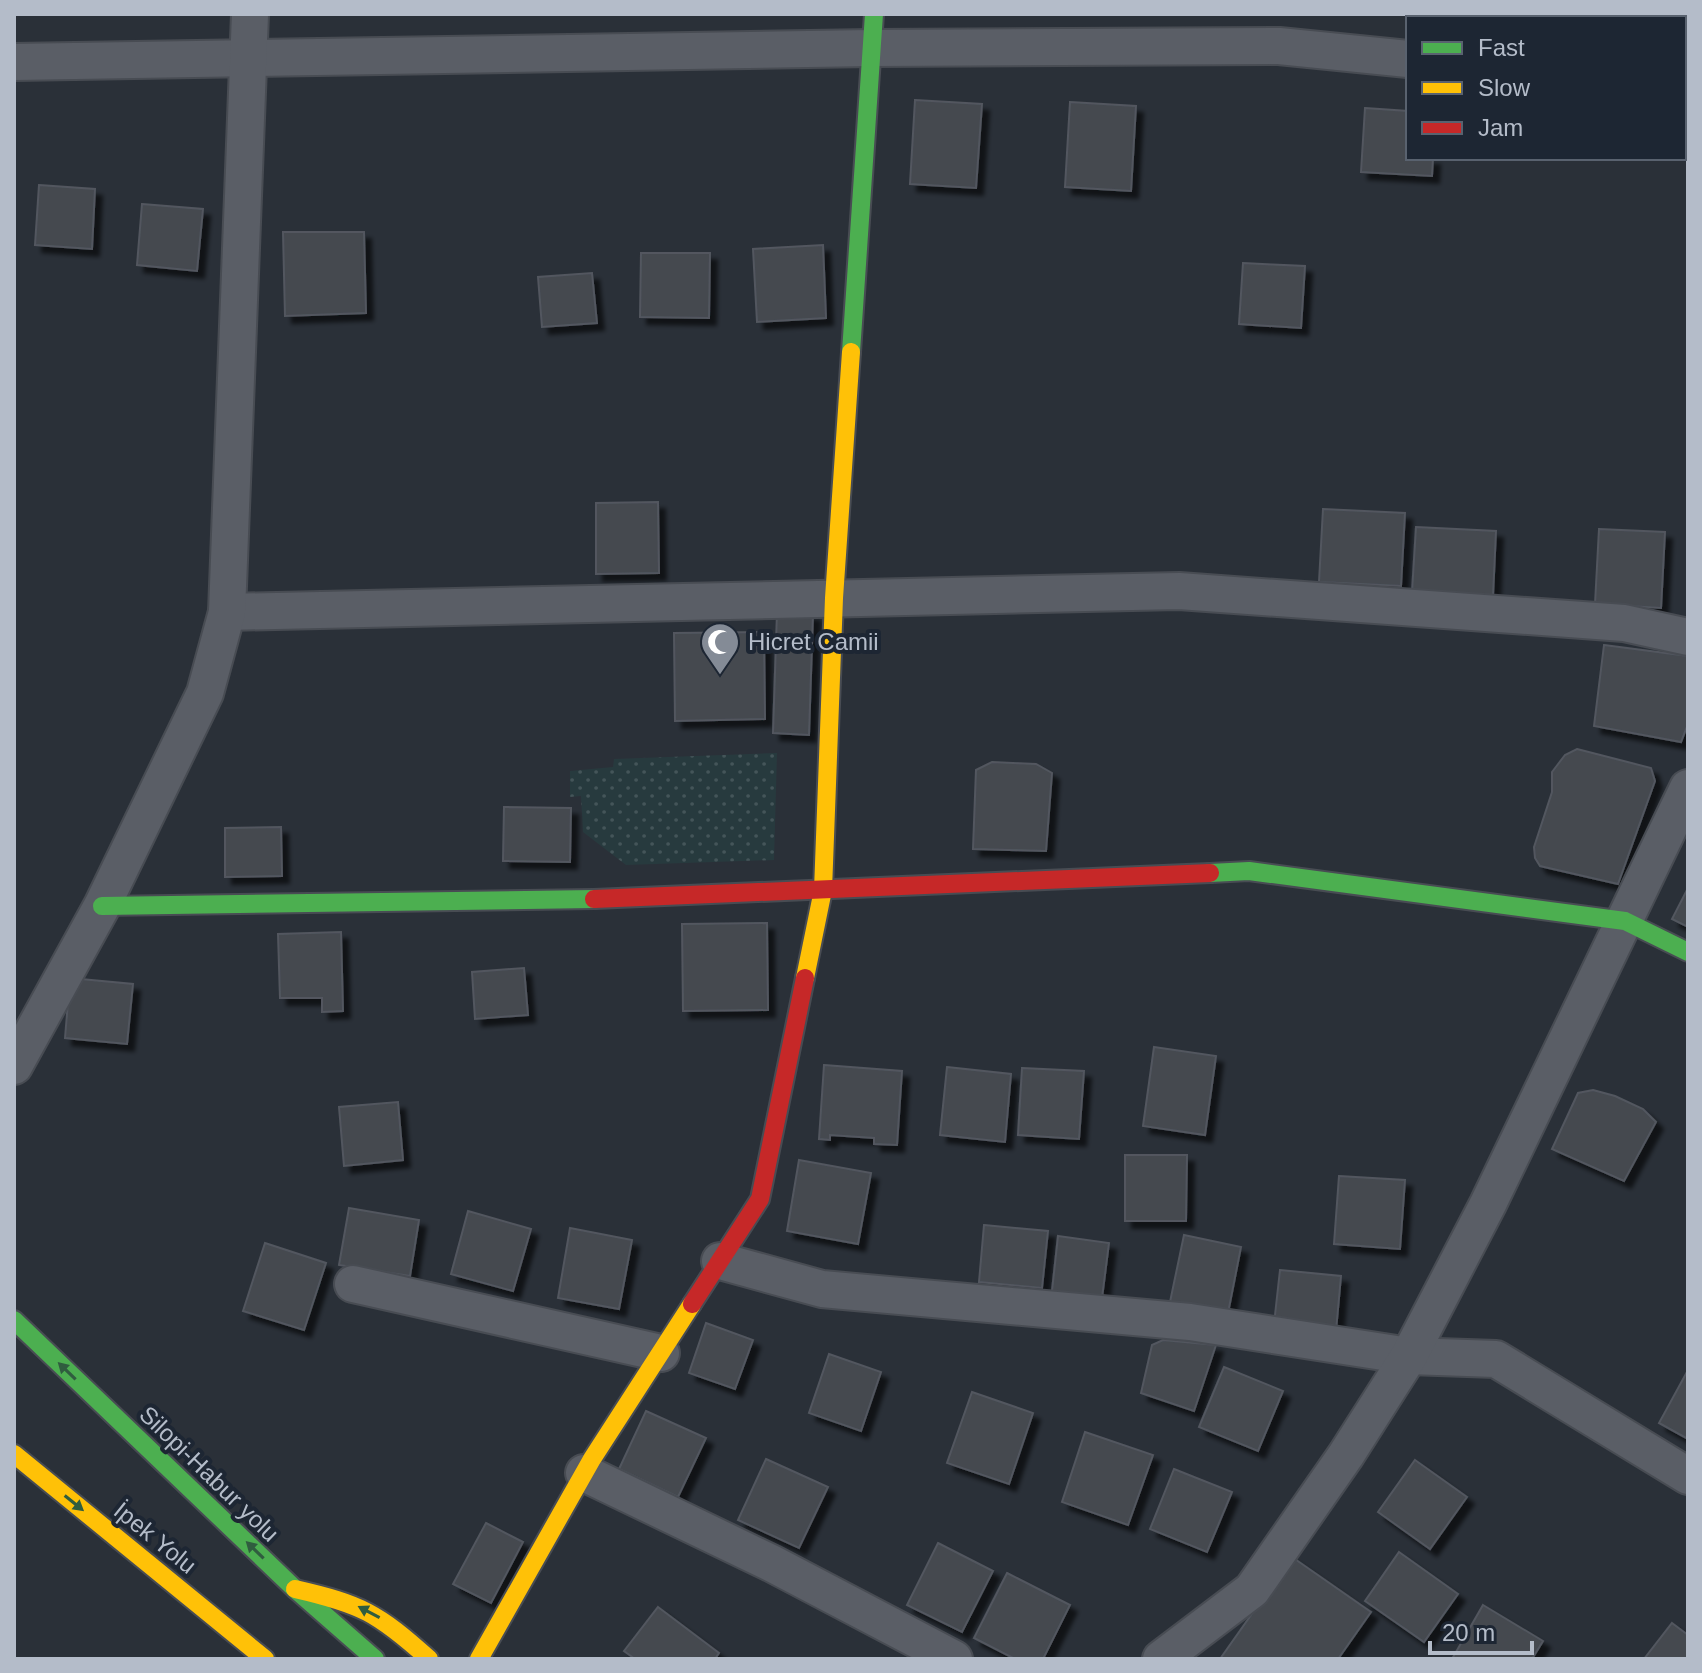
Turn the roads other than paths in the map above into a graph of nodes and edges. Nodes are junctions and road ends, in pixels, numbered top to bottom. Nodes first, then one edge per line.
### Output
1 (250, 14) edge
2 (872, 31) edge
3 (249, 58) junction
4 (1406, 59) edge
5 (14, 62) edge
6 (834, 598) junction
7 (227, 612) junction
8 (1688, 637) edge
9 (1688, 788) edge
10 (823, 890) junction
11 (102, 906) junction
12 (1625, 921) junction
13 (1688, 952) edge
14 (14, 1066) edge
15 (720, 1261) junction
16 (353, 1284) dead end
17 (14, 1320) edge
18 (661, 1353) junction
19 (1409, 1356) junction
20 (14, 1454) edge
21 (584, 1473) junction
22 (1688, 1476) edge
23 (161, 1574) junction
24 (295, 1589) junction
25 (237, 1659) edge
26 (265, 1659) edge
27 (375, 1659) edge
28 (429, 1659) edge
29 (479, 1659) edge
30 (954, 1659) edge
31 (1161, 1659) edge

1 - 3 street
2 - 3 street
2 - 4 street
2 - 6 main road
3 - 5 street
3 - 7 street
6 - 7 street
6 - 8 street
6 - 10 main road
7 - 11 street
9 - 12 street
10 - 11 main road
10 - 12 main road
10 - 15 main road
11 - 14 street
12 - 13 main road
12 - 19 street
15 - 18 main road
15 - 19 street
16 - 18 street
24 -> 17 main road, Silopi-Habur yolu
18 - 21 main road
19 - 22 street
19 - 31 street
20 -> 23 main road, İpek Yolu
21 - 29 main road
21 - 30 street
23 - 25 main road
23 - 26 main road, İpek Yolu
24 - 27 main road, Silopi-Habur yolu
28 -> 24 main road

